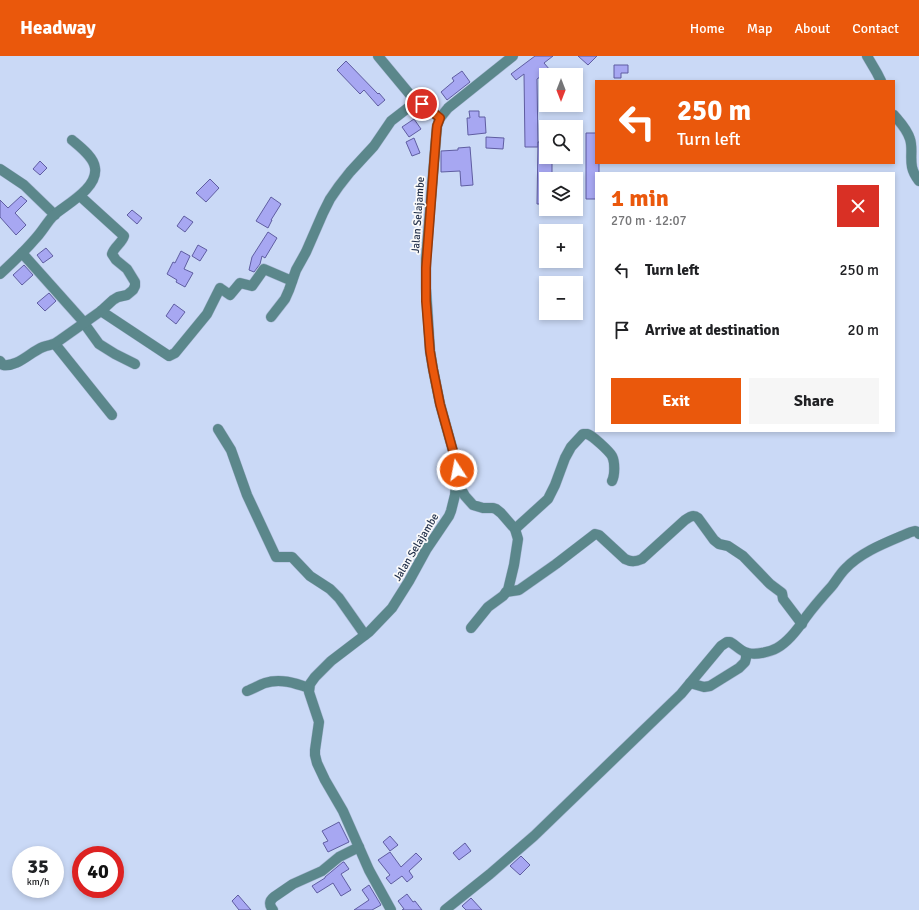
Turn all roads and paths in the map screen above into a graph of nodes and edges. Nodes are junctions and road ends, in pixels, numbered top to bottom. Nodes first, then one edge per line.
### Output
1 (378, 56) edge
2 (514, 56) edge
3 (867, 56) edge
4 (880, 80) edge
5 (417, 103) junction
6 (895, 116) edge
7 (440, 118) junction
8 (72, 140) dead end
9 (0, 169) edge
10 (919, 181) edge
11 (80, 196) junction
12 (55, 215) junction
13 (22, 253) junction
14 (0, 274) edge
15 (292, 281) junction
16 (102, 311) junction
17 (270, 317) dead end
18 (84, 323) junction
19 (55, 344) junction
20 (0, 361) edge
21 (135, 364) dead end
22 (112, 414) dead end
23 (218, 429) dead end
24 (612, 481) dead end
25 (457, 482) junction
26 (515, 529) junction
27 (919, 534) edge
28 (506, 592) junction
29 (802, 624) junction
30 (470, 628) dead end
31 (365, 635) junction
32 (746, 653) junction
33 (690, 683) junction
34 (309, 688) junction
35 (247, 691) dead end
36 (359, 847) junction
37 (273, 910) edge
38 (391, 910) edge
39 (445, 910) edge

1 - 5 street
2 - 7 street
3 - 4 street
5 - 7 street
5 - 15 street
6 - 10 street
7 - 25 street, Jalan Selajambe
8 - 11 street
9 - 12 street
11 - 12 street
11 - 16 street
12 - 13 street
13 - 14 street
13 - 18 street
15 - 16 street
15 - 17 street
16 - 18 street
18 - 19 street
18 - 21 street
19 - 20 street
19 - 22 street
23 - 31 street
24 - 26 street
25 - 26 street
25 - 31 street, Jalan Selajambe
26 - 28 street
27 - 29 street
28 - 29 street
28 - 30 street
29 - 32 street
31 - 34 street, Jalan Selajambe
32 - 33 street
32 - 33 street
33 - 39 street
34 - 35 street
34 - 36 street
36 - 37 street
36 - 38 street

